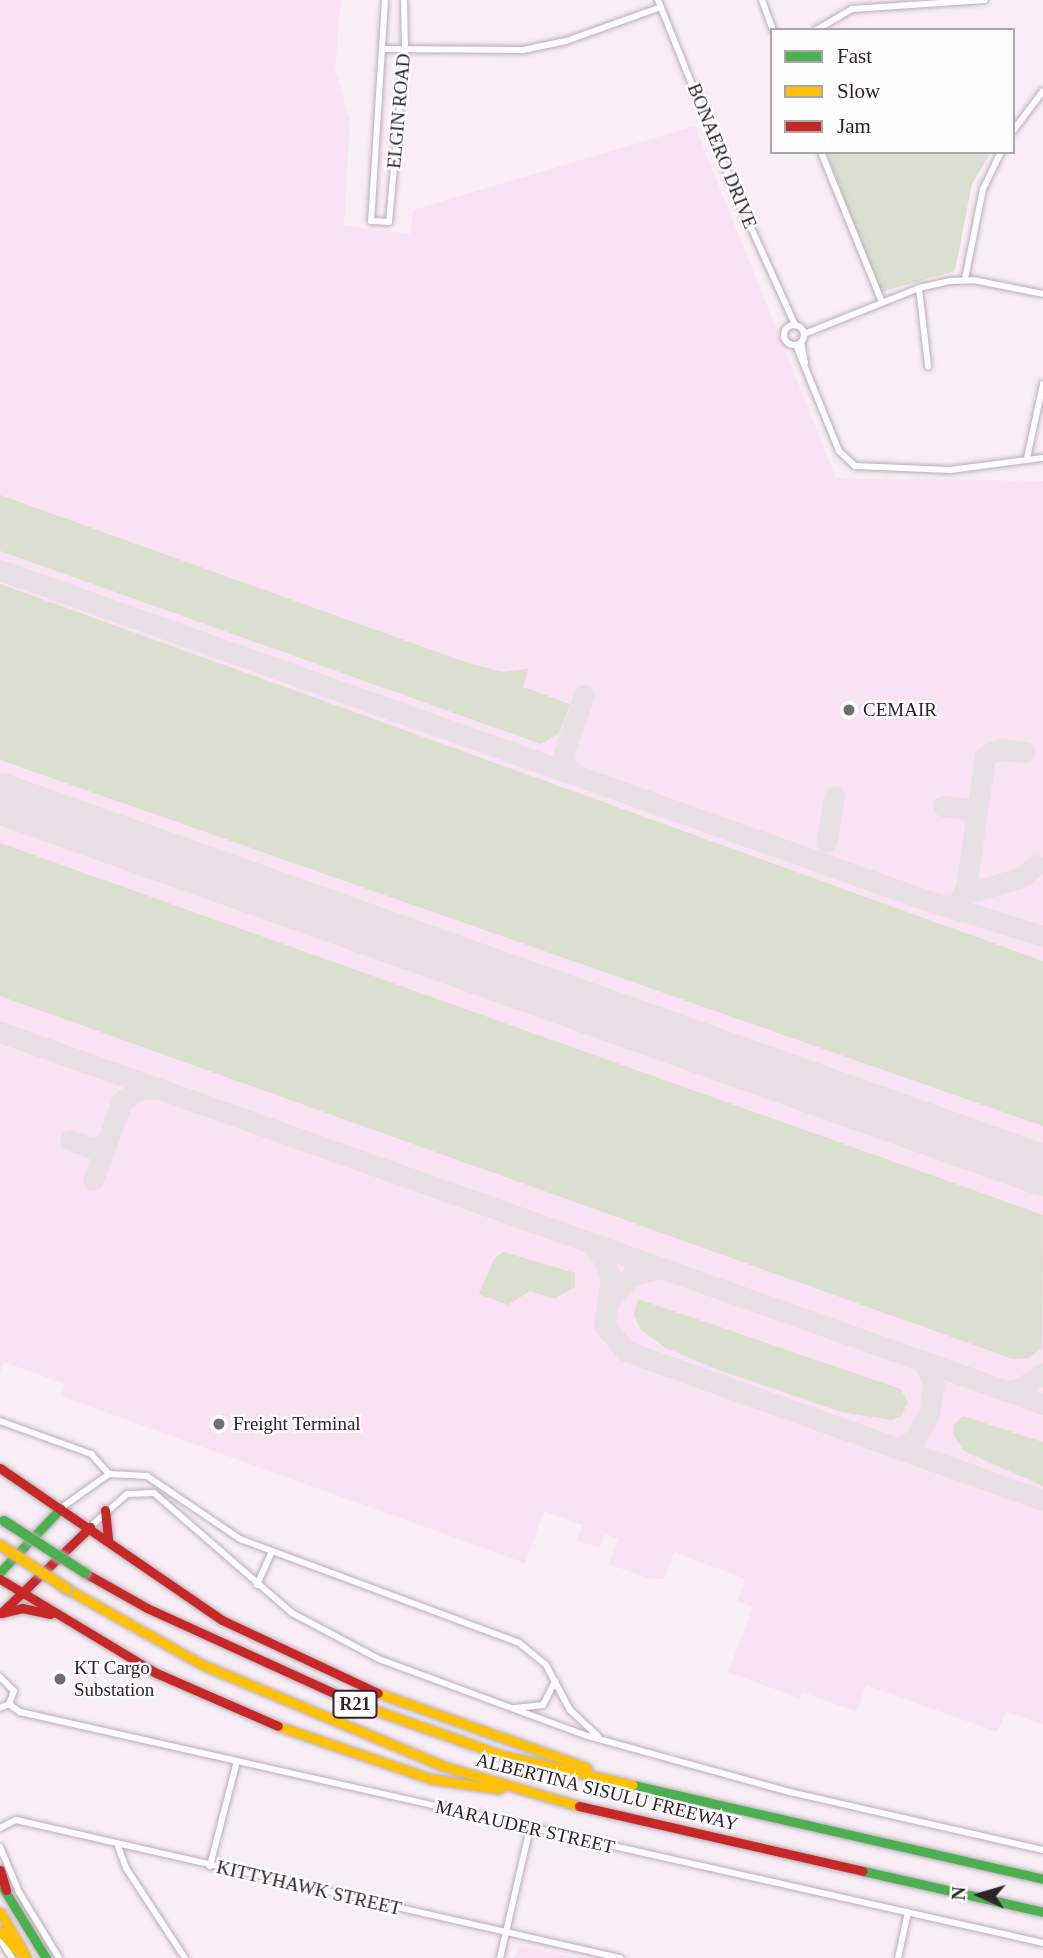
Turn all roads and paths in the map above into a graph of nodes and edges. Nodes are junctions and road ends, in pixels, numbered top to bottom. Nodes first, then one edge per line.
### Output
1 (385, 0) edge
2 (404, 0) edge
3 (762, 0) edge
4 (852, 0) edge
5 (985, 0) edge
6 (660, 3) edge
7 (852, 9) junction
8 (772, 28) edge
9 (819, 28) edge
10 (405, 48) junction
11 (385, 49) junction
12 (1043, 92) edge
13 (1015, 128) edge
14 (822, 154) edge
15 (1000, 154) edge
16 (965, 279) junction
17 (919, 288) junction
18 (1043, 294) edge
19 (882, 302) junction
20 (786, 313) junction
21 (787, 328) junction
22 (800, 329) junction
23 (798, 343) junction
24 (928, 366) dead end
25 (1043, 384) edge
26 (1027, 458) junction
27 (1043, 458) edge
28 (0, 1421) edge
29 (0, 1468) edge
30 (109, 1474) junction
31 (61, 1507) junction
32 (105, 1510) junction
33 (2, 1520) edge
34 (90, 1527) junction
35 (108, 1541) junction
36 (0, 1545) edge
37 (271, 1553) junction
38 (0, 1572) edge
39 (0, 1579) edge
40 (257, 1585) junction
41 (21, 1592) junction
42 (0, 1614) edge
43 (63, 1618) junction
44 (0, 1677) edge
45 (555, 1681) junction
46 (9, 1704) junction
47 (500, 1705) junction
48 (0, 1708) edge
49 (600, 1737) junction
50 (237, 1761) junction
51 (643, 1786) junction
52 (515, 1790) junction
53 (0, 1828) edge
54 (530, 1828) junction
55 (118, 1846) junction
56 (0, 1847) edge
57 (1043, 1850) edge
58 (210, 1866) junction
59 (0, 1870) edge
60 (1043, 1879) edge
61 (0, 1883) edge
62 (5, 1899) edge
63 (0, 1912) edge
64 (908, 1912) junction
65 (1043, 1913) edge
66 (0, 1931) edge
67 (506, 1933) junction
68 (0, 1939) edge
69 (1043, 1942) edge
70 (12, 1958) edge
71 (25, 1958) edge
72 (46, 1958) edge
73 (59, 1958) edge
74 (185, 1958) edge
75 (500, 1958) edge
76 (620, 1958) edge
77 (898, 1958) edge

1 - 11 street, ELGIN ROAD
2 - 10 street, ELGIN ROAD
3 - 8 street
4 - 7 street
5 - 7 street
6 - 10 street
6 - 20 street, BONAERO DRIVE
7 - 9 street
10 - 11 street
10 - 11 street, ELGIN ROAD
12 - 13 street
14 - 19 street
15 - 16 street
16 - 17 street
16 - 18 street
17 - 19 street
17 - 24 street
19 - 22 street
20 - 21 street, BONAERO DRIVE
20 - 22 street, BONAERO DRIVE
21 - 22 street
21 - 23 street
22 - 23 street
23 - 26 street
25 - 26 street
26 - 27 street
28 - 30 street
29 - 31 main road
30 - 31 street
30 - 37 street
31 - 34 main road
31 - 38 main road
32 - 34 street
32 - 35 main road
32 - 40 street
33 - 51 main road, ALBERTINA SISULU FREEWAY / R21, bridge
34 - 35 main road
34 - 41 main road
35 - 51 main road
36 - 52 main road, ALBERTINA SISULU FREEWAY / R21, bridge
37 - 40 street
37 - 45 street
39 - 41 main road
40 - 47 street
41 - 42 main road
41 - 43 main road
42 - 43 main road
43 - 52 main road
44 - 46 street
45 - 47 street
45 - 49 street
46 - 48 street
46 - 50 street, MARAUDER STREET
47 - 49 street
49 - 57 street
50 - 54 street, MARAUDER STREET
50 - 58 street
51 - 60 main road, ALBERTINA SISULU FREEWAY / R21
52 - 65 main road, ALBERTINA SISULU FREEWAY / R21
53 - 55 street, KITTYHAWK STREET
54 - 64 street, MARAUDER STREET
54 - 67 street
55 - 58 street, KITTYHAWK STREET
55 - 74 street
56 - 73 street
58 - 67 street, KITTYHAWK STREET
59 - 62 main road
61 - 62 main road
62 - 72 main road
63 - 71 main road
64 - 69 street, MARAUDER STREET
64 - 77 street
66 - 71 main road
67 - 75 street
67 - 76 street, KITTYHAWK STREET
68 - 70 street

